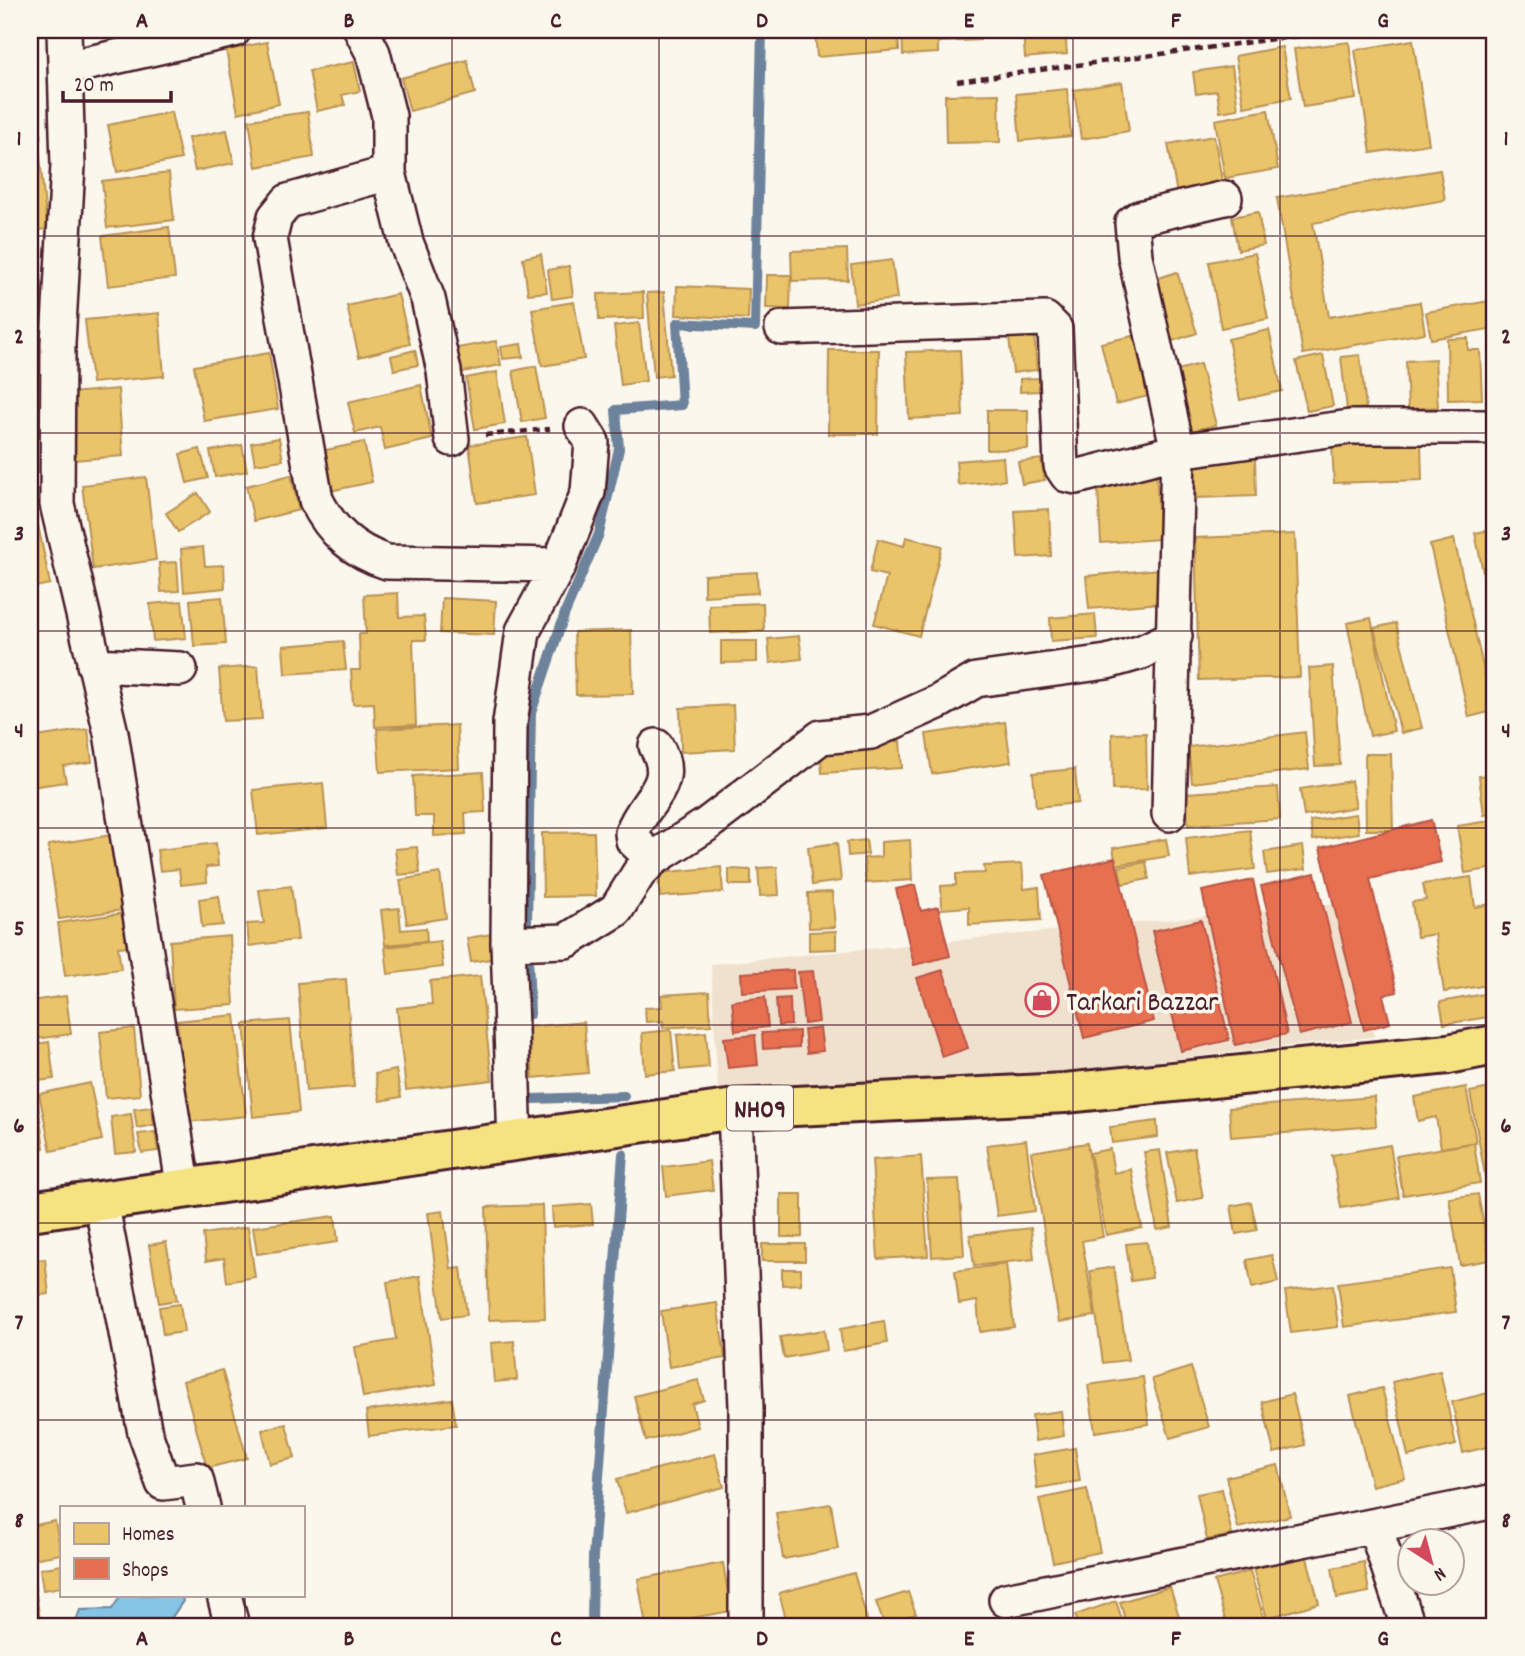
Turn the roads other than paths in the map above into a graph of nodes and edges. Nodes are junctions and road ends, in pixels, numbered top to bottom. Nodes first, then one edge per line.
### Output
1 (64, 30) edge
2 (234, 30) edge
3 (361, 30) edge
4 (67, 68) junction
5 (389, 173) junction
6 (1225, 198) dead end
7 (782, 328) dead end
8 (582, 426) road end
9 (1495, 426) edge
10 (452, 439) road end
11 (1178, 451) junction
12 (559, 565) junction
13 (1175, 635) junction
14 (94, 665) junction
15 (180, 669) dead end
16 (656, 746) dead end
17 (1169, 814) dead end
18 (653, 859) junction
19 (509, 943) junction
20 (1495, 1045) edge
21 (735, 1109) junction
22 (515, 1143) junction
23 (184, 1190) junction
24 (101, 1201) junction
25 (30, 1211) edge
26 (1495, 1501) edge
27 (203, 1506) edge
28 (1375, 1527) junction
29 (224, 1596) edge
30 (1006, 1600) dead end
31 (232, 1626) edge
32 (746, 1626) edge
33 (1408, 1626) edge

1 - 4 street
2 - 4 street
3 - 5 street
4 - 14 street
5 - 10 street
5 - 12 street
6 - 11 street
7 - 11 street
8 - 12 street
9 - 11 street
11 - 13 street
12 - 19 street
13 - 17 street
13 - 18 street
14 - 15 street
14 - 23 street
16 - 18 street
18 - 19 street
19 - 22 street
20 - 21 main road, NH09
21 - 22 main road, NH09
21 - 32 street
22 - 23 main road, NH09
23 - 24 main road, NH09
24 - 25 main road, NH09
24 - 27 street
26 - 28 street
28 - 30 street
28 - 33 street
29 - 31 street

